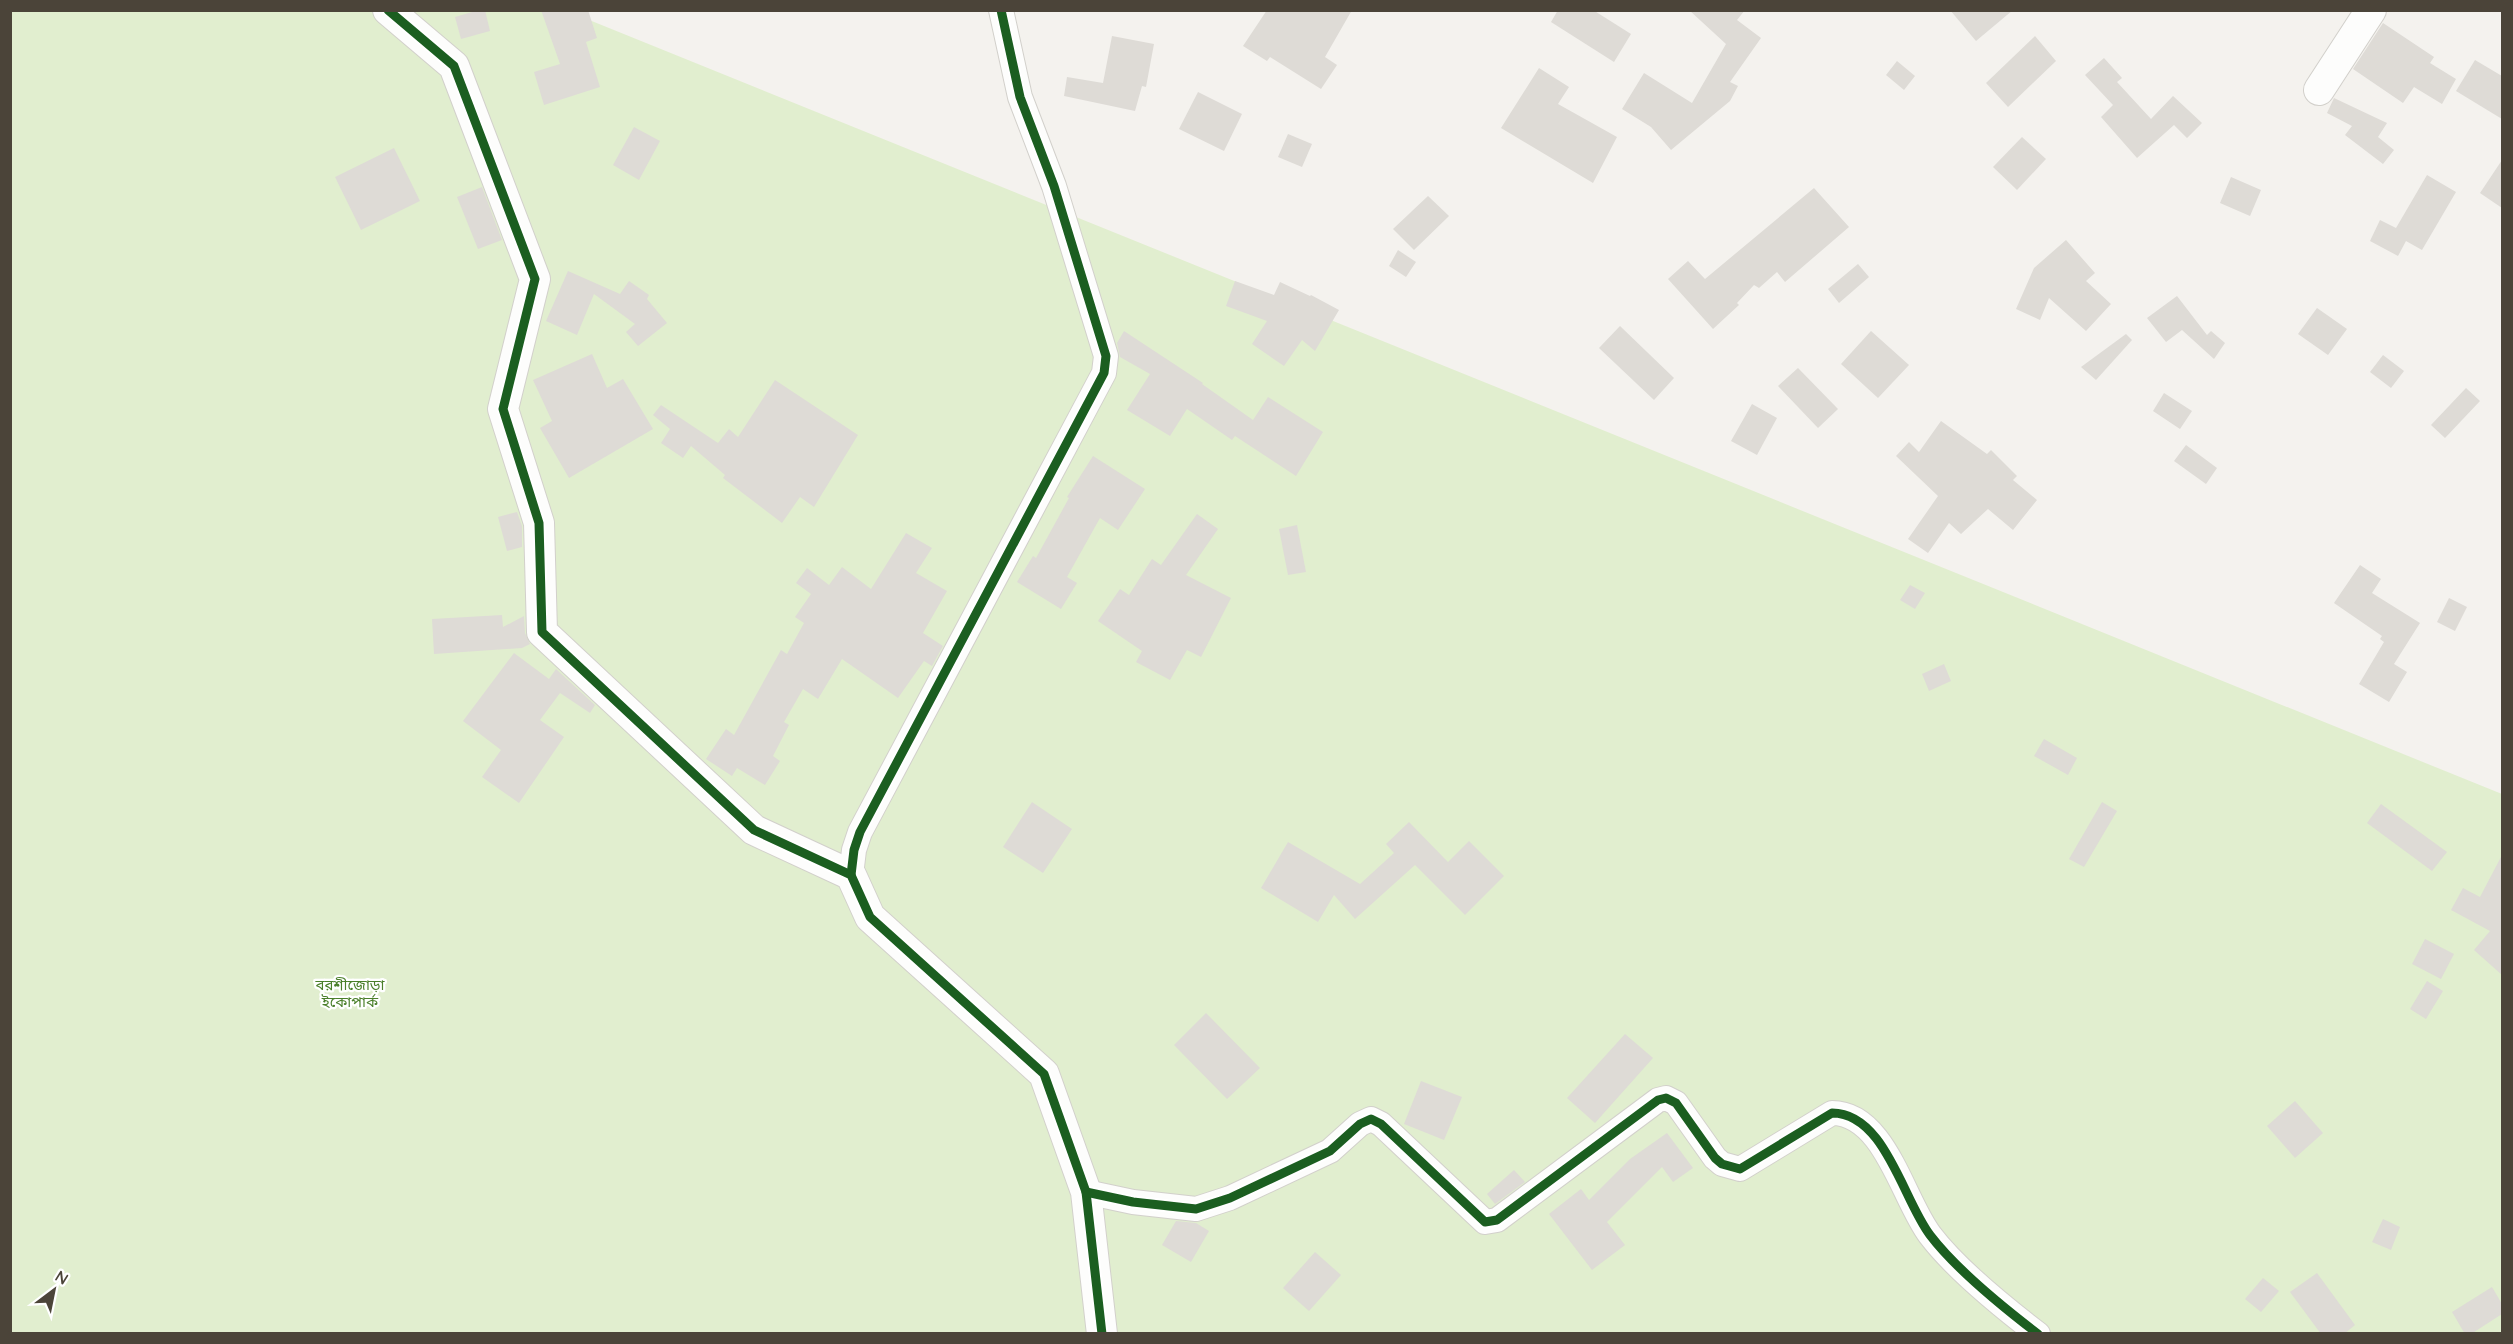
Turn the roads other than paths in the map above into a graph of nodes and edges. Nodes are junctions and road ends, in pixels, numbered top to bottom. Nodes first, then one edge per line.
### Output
1 (388, 10) edge
2 (1001, 10) edge
3 (2371, 10) edge
4 (2319, 90) dead end
5 (851, 875) junction
6 (1086, 1192) junction
7 (1101, 1334) edge
8 (2038, 1334) edge

1 - 5 street
2 - 5 street
3 - 4 street
5 - 6 street
6 - 7 street
6 - 8 street

